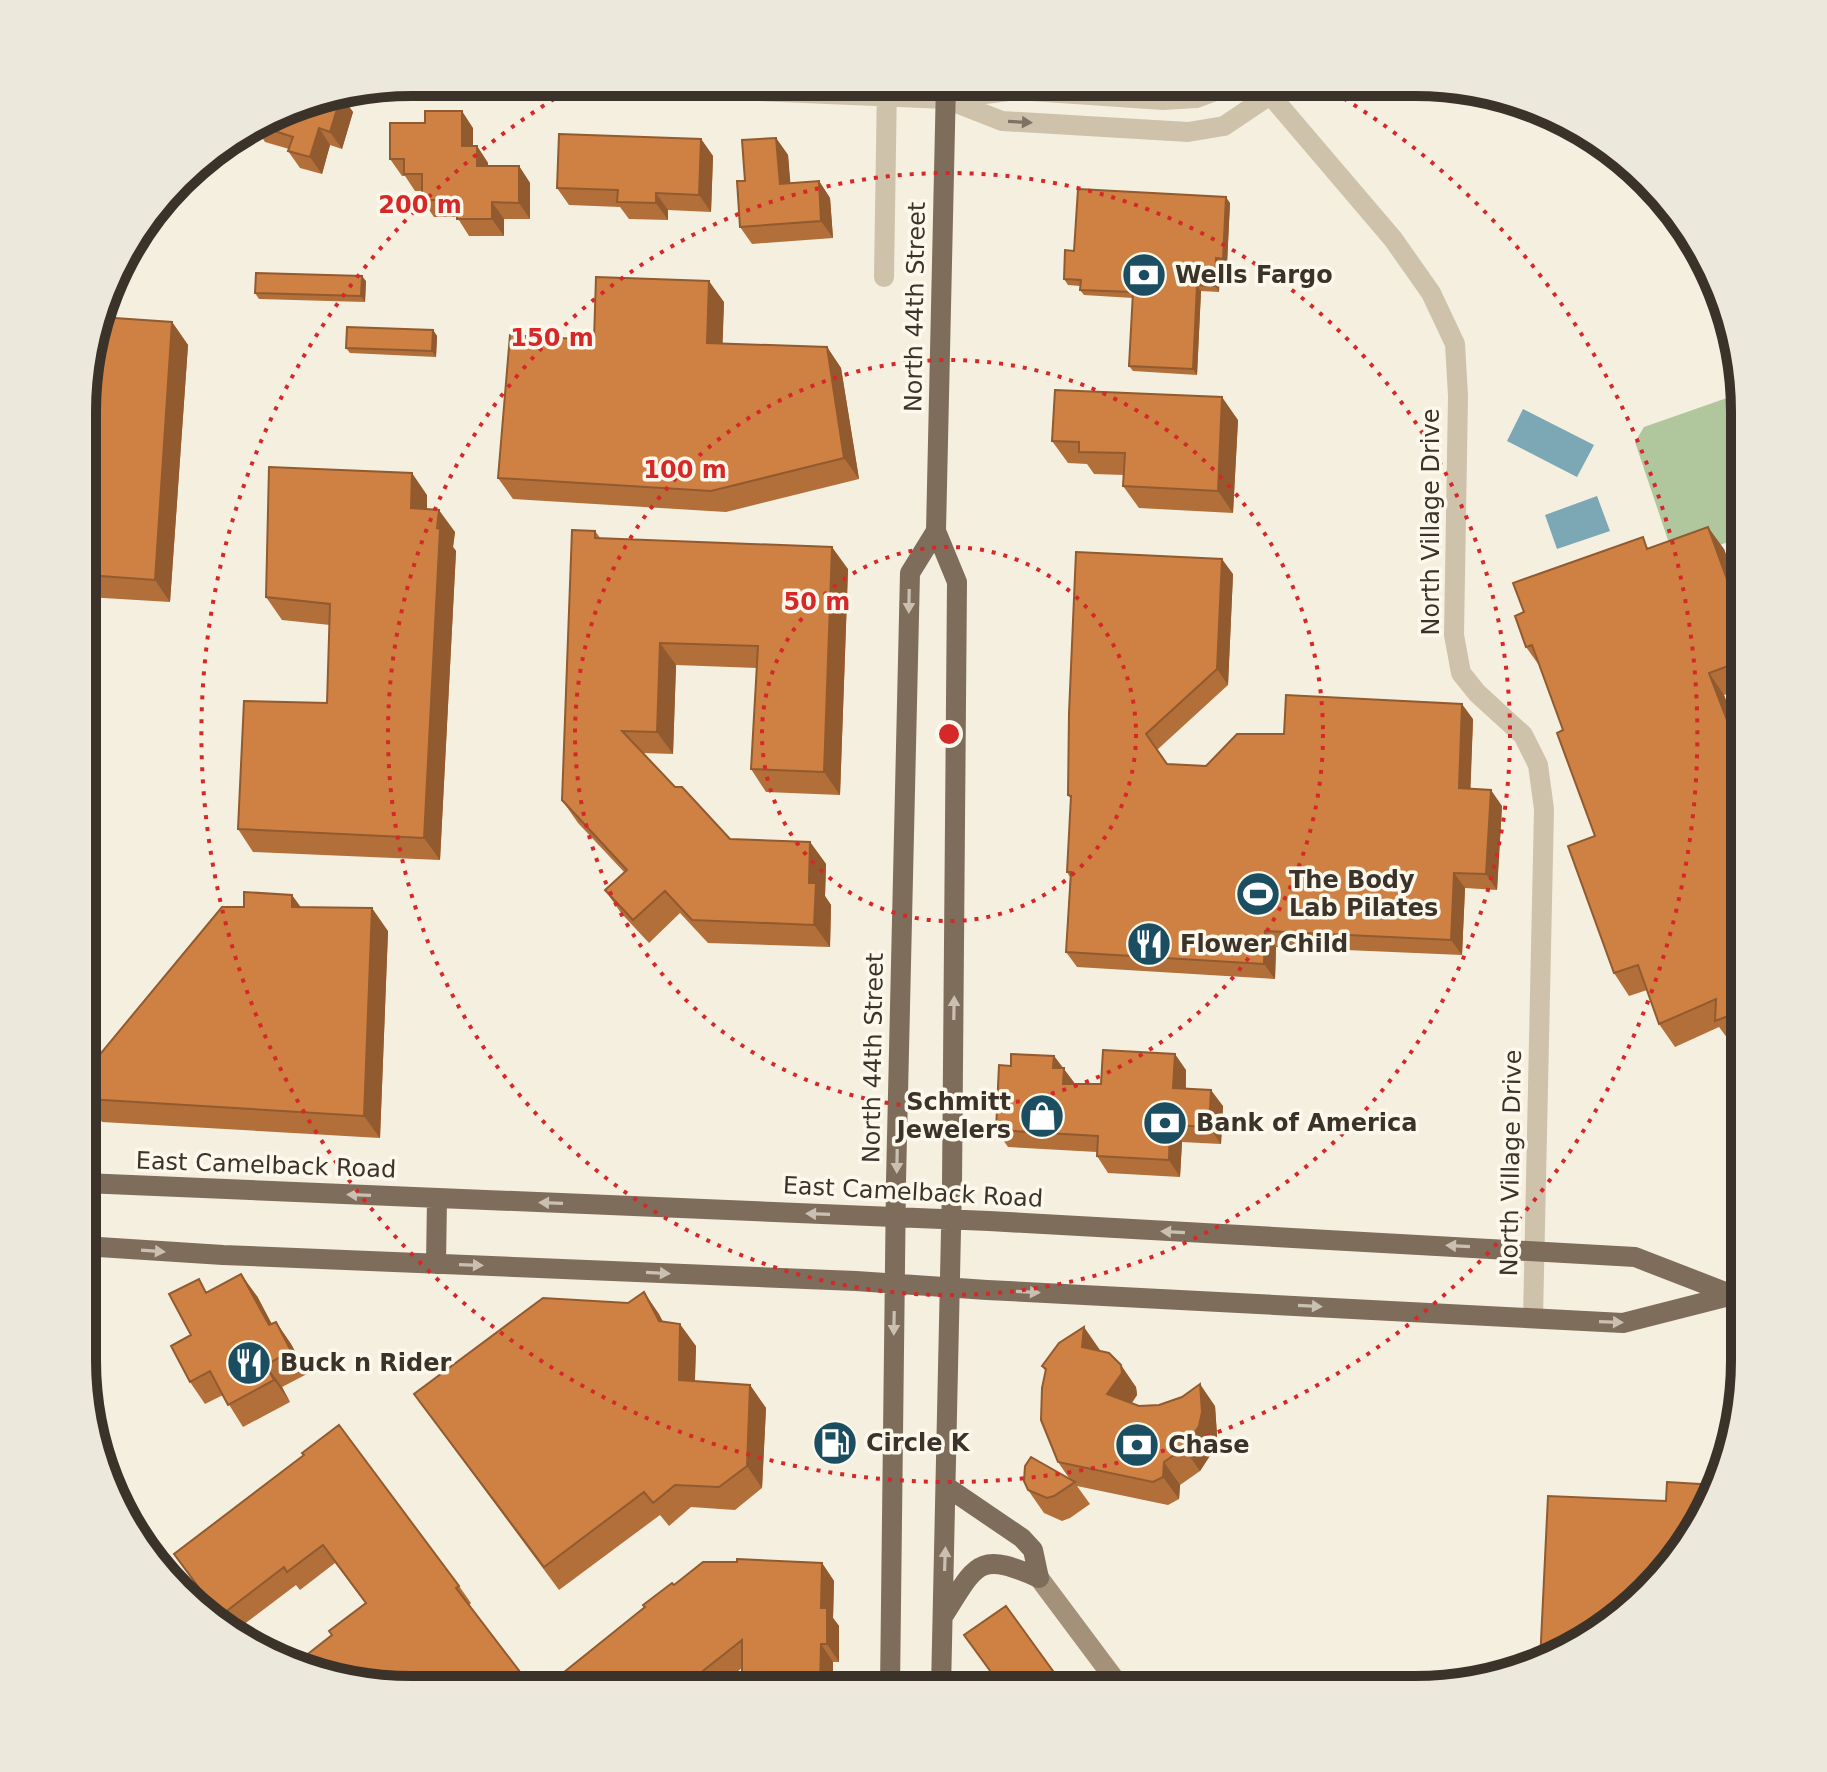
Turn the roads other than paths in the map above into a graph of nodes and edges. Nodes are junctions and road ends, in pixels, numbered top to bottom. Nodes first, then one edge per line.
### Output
1 (887, 96) edge
2 (946, 96) edge
3 (955, 96) edge
4 (1104, 96) edge
5 (1201, 96) edge
6 (1260, 96) edge
7 (1277, 96) edge
8 (884, 277) dead end
9 (936, 531) junction
10 (96, 1184) edge
11 (437, 1198) junction
12 (896, 1217) junction
13 (952, 1220) junction
14 (96, 1247) edge
15 (1536, 1250) junction
16 (436, 1264) junction
17 (895, 1283) junction
18 (950, 1288) junction
19 (1731, 1292) edge
20 (1731, 1297) edge
21 (1533, 1318) junction
22 (947, 1487) junction
23 (1039, 1578) junction
24 (943, 1617) junction
25 (890, 1676) edge
26 (941, 1676) edge
27 (1112, 1676) edge

1 - 8 street, North 44th Street
2 - 9 main road, North 44th Street
3 -> 6 street
4 - 5 street
7 - 15 street, North Village Drive
9 -> 12 main road, North 44th Street
13 -> 9 main road, North 44th Street
11 -> 10 main road, East Camelback Road
12 -> 11 main road, East Camelback Road
11 - 16 main road
12 - 13 main road, East Camelback Road
12 - 17 main road, North 44th Street
15 -> 13 main road, East Camelback Road
13 - 18 main road, North 44th Street
14 -> 16 main road, East Camelback Road
15 - 19 main road, East Camelback Road
15 - 21 street, North Village Drive
16 -> 17 main road, East Camelback Road
17 - 18 main road, East Camelback Road
17 -> 25 main road, North 44th Street
18 -> 21 main road, East Camelback Road
18 - 22 main road, North 44th Street
21 -> 20 main road, East Camelback Road
22 - 23 main road
24 -> 22 main road, North 44th Street
23 - 24 main road
23 - 27 street
24 - 26 main road, North 44th Street

